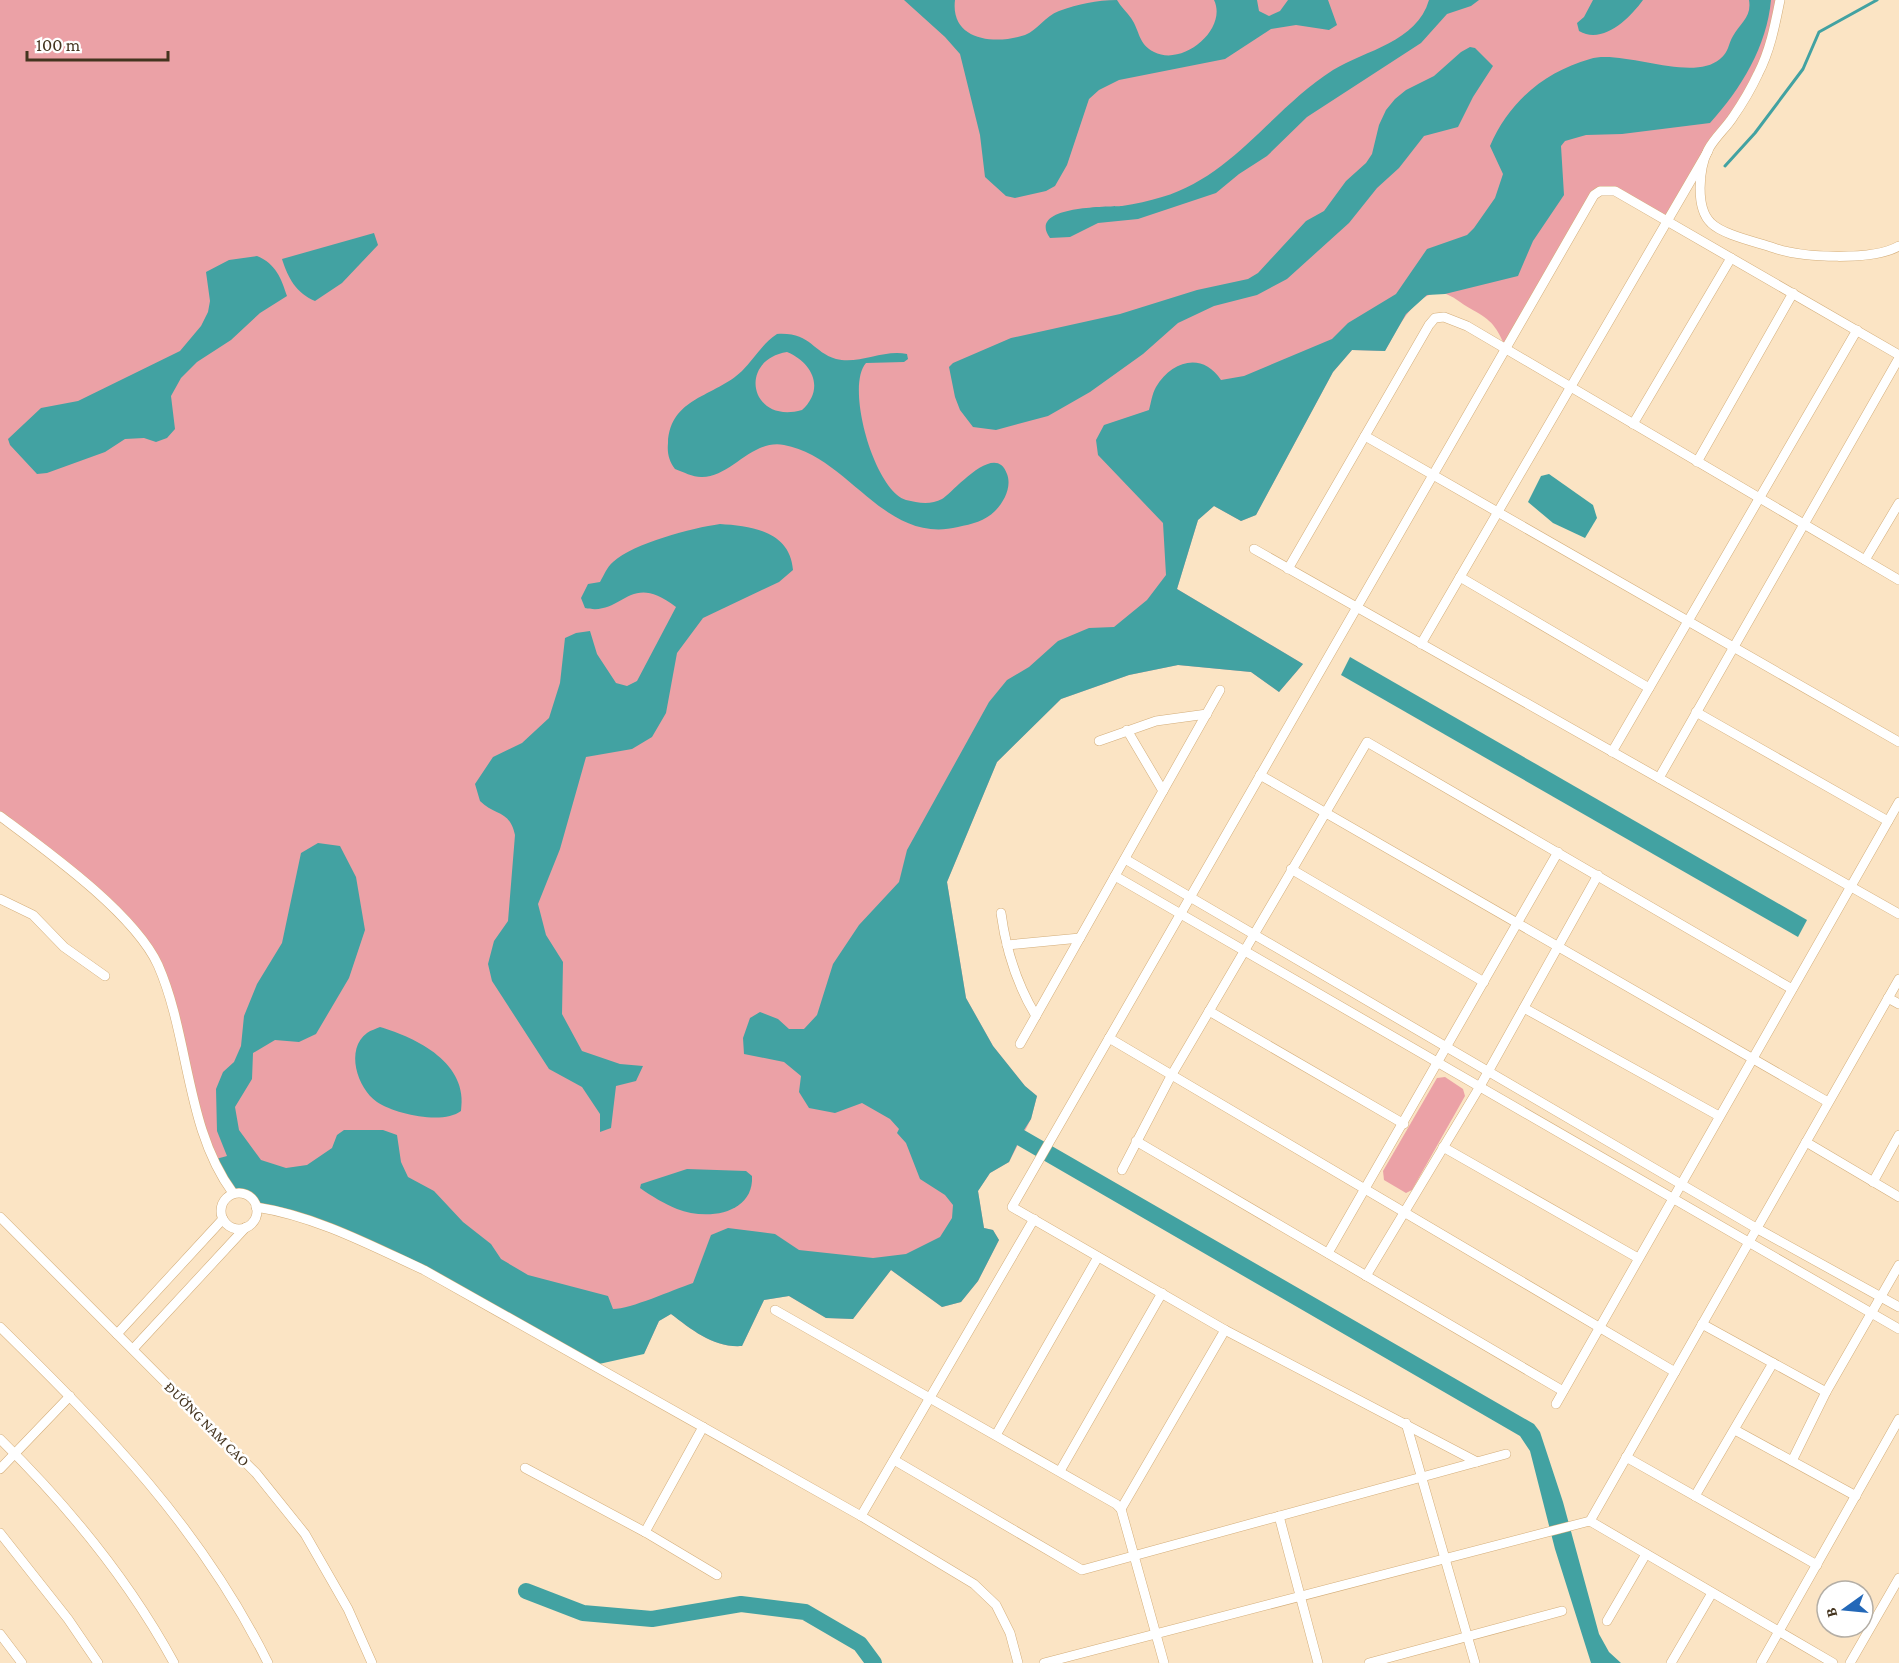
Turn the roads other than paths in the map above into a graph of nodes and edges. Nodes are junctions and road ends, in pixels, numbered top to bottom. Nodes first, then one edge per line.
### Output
1 (1780, 0) edge
2 (1708, 151) junction
3 (1667, 222) junction
4 (1899, 246) edge
5 (1731, 258) junction
6 (1793, 293) junction
7 (1857, 330) junction
8 (1505, 349) junction
9 (1899, 356) edge
10 (1570, 387) junction
11 (1634, 424) junction
12 (1365, 436) junction
13 (1697, 462) junction
14 (1432, 475) junction
15 (1760, 498) junction
16 (1899, 503) edge
17 (1497, 512) junction
18 (1804, 524) junction
19 (1254, 549) dead end
20 (1865, 560) junction
21 (1288, 569) junction
22 (1460, 577) junction
23 (1899, 580) edge
24 (1357, 607) junction
25 (1688, 621) junction
26 (1421, 644) junction
27 (1733, 647) junction
28 (1649, 688) junction
29 (1220, 690) dead end
30 (1696, 712) junction
31 (1207, 714) junction
32 (1127, 730) junction
33 (1099, 741) dead end
34 (1899, 742) edge
35 (1612, 752) junction
36 (1260, 775) junction
37 (1659, 778) junction
38 (1163, 791) junction
39 (1899, 802) edge
40 (1324, 813) junction
41 (0, 816) edge
42 (1888, 821) junction
43 (1558, 852) junction
44 (1125, 859) junction
45 (1291, 869) junction
46 (1598, 875) junction
47 (1115, 876) junction
48 (1851, 887) junction
49 (0, 898) edge
50 (1190, 898) junction
51 (1001, 913) dead end
52 (1899, 914) edge
53 (1180, 915) junction
54 (1517, 923) junction
55 (1252, 936) junction
56 (1080, 938) junction
57 (1006, 945) junction
58 (1558, 947) junction
59 (1244, 952) junction
60 (105, 976) dead end
61 (1899, 979) edge
62 (1484, 982) junction
63 (1792, 989) junction
64 (1888, 998) junction
65 (1899, 1004) edge
66 (1524, 1008) junction
67 (1209, 1011) junction
68 (1036, 1016) junction
69 (1109, 1038) junction
70 (1020, 1044) dead end
71 (1447, 1049) junction
72 (1752, 1058) junction
73 (1438, 1064) junction
74 (1488, 1072) junction
75 (1171, 1076) junction
76 (1479, 1088) junction
77 (1828, 1102) junction
78 (1719, 1116) junction
79 (1404, 1124) junction
80 (1899, 1136) edge
81 (1136, 1141) junction
82 (1806, 1142) junction
83 (1443, 1147) junction
84 (1122, 1170) dead end
85 (1873, 1182) junction
86 (1680, 1184) junction
87 (1365, 1190) junction
88 (233, 1193) junction
89 (1899, 1197) edge
90 (1671, 1199) junction
91 (256, 1207) junction
92 (1404, 1213) junction
93 (0, 1217) edge
94 (223, 1219) junction
95 (1034, 1219) junction
96 (246, 1227) junction
97 (1756, 1228) junction
98 (1748, 1243) junction
99 (1328, 1253) junction
100 (1098, 1257) junction
101 (1638, 1258) junction
102 (1899, 1265) edge
103 (1366, 1276) junction
104 (1162, 1293) junction
105 (1881, 1297) junction
106 (1899, 1307) edge
107 (775, 1310) dead end
108 (1871, 1313) junction
109 (1702, 1324) junction
110 (0, 1327) edge
111 (1599, 1327) junction
112 (1899, 1329) edge
113 (1225, 1330) junction
114 (117, 1334) junction
115 (133, 1349) junction
116 (1773, 1363) junction
117 (1675, 1372) junction
118 (1563, 1392) junction
119 (1826, 1392) junction
120 (70, 1396) junction
121 (931, 1398) junction
122 (1556, 1404) dead end
123 (1899, 1419) edge
124 (1406, 1423) junction
125 (703, 1427) junction
126 (1734, 1430) junction
127 (996, 1435) junction
128 (0, 1439) edge
129 (15, 1454) junction
130 (1506, 1454) dead end
131 (1626, 1457) junction
132 (894, 1460) junction
133 (1792, 1461) junction
134 (1477, 1462) junction
135 (525, 1468) dead end
136 (0, 1469) edge
137 (1060, 1471) junction
138 (1421, 1477) junction
139 (1856, 1496) junction
140 (1695, 1497) junction
141 (1121, 1509) junction
142 (861, 1516) junction
143 (1279, 1516) junction
144 (1587, 1522) junction
145 (645, 1532) junction
146 (0, 1533) edge
147 (1646, 1554) junction
148 (1133, 1556) junction
149 (1445, 1559) junction
150 (1817, 1565) junction
151 (717, 1575) dead end
152 (1899, 1578) edge
153 (1712, 1593) junction
154 (1300, 1597) junction
155 (1562, 1611) dead end
156 (1607, 1622) dead end
157 (1779, 1633) junction
158 (0, 1634) edge
159 (1155, 1634) junction
160 (1467, 1637) junction
161 (22, 1663) edge
162 (98, 1663) edge
163 (174, 1663) edge
164 (268, 1663) edge
165 (372, 1663) edge
166 (1018, 1663) edge
167 (1044, 1663) edge
168 (1164, 1663) edge
169 (1318, 1663) edge
170 (1369, 1663) edge
171 (1475, 1663) edge
172 (1671, 1663) edge
173 (1761, 1663) edge
174 (1833, 1663) edge
175 (1850, 1663) edge

1 - 2 street
2 - 3 street
2 - 4 street
3 - 5 street
3 - 8 street
3 - 10 street
5 - 6 street
5 - 11 street
6 - 7 street
6 - 13 street
7 - 9 street
7 - 15 street
8 - 10 street
8 - 12 street
8 - 14 street
9 - 18 street
10 - 11 street
10 - 17 street
11 - 13 street
12 - 14 street
12 - 21 street
13 - 15 street
14 - 17 street
14 - 24 street
15 - 18 street
15 - 25 street
16 - 20 street
17 - 22 street
17 - 25 street
18 - 20 street
18 - 27 street
19 - 21 street
20 - 23 street
21 - 24 street
22 - 26 street
22 - 28 street
24 - 26 street
24 - 36 street
25 - 27 street
25 - 28 street
26 - 35 street
27 - 30 street
27 - 34 street
28 - 35 street
29 - 31 street
30 - 37 street
30 - 42 street
31 - 32 street
31 - 38 street
32 - 33 street
32 - 38 street
35 - 37 street
36 - 40 street
36 - 50 street
37 - 48 street
38 - 44 street
39 - 42 street
40 - 43 street
40 - 45 street
40 - 54 street
41 - 88 street
42 - 48 street
43 - 46 street
43 - 54 street
44 - 47 street
44 - 50 street
45 - 55 street
45 - 62 street
46 - 58 street
46 - 63 street
47 - 53 street
47 - 56 street
48 - 52 street
48 - 63 street
49 - 60 street
50 - 53 street
50 - 55 street
51 - 57 street
53 - 59 street
53 - 69 street
54 - 58 street
54 - 62 street
55 - 59 street
55 - 71 street
56 - 57 street
56 - 68 street
57 - 68 street
58 - 66 street
58 - 72 street
59 - 67 street
59 - 73 street
61 - 64 street
62 - 71 street
63 - 72 street
64 - 65 street
64 - 77 street
66 - 74 street
66 - 78 street
67 - 75 street
67 - 79 street
68 - 70 street
69 - 75 street
69 - 95 street
71 - 73 street
71 - 74 street
72 - 77 street
72 - 78 street
73 - 76 street
73 - 79 street
74 - 76 street
74 - 86 street
75 - 81 street
75 - 87 street
76 - 83 street
76 - 90 street
77 - 82 street
78 - 86 street
79 - 87 street
80 - 85 street
81 - 84 street
81 - 99 street
82 - 85 street
82 - 97 street
83 - 92 street
83 - 101 street
85 - 89 street
86 - 90 street
86 - 97 street
87 - 92 street
87 - 99 street
88 - 91 street
88 - 94 street
90 - 98 street
90 - 101 street
91 - 96 street
91 - 125 street
92 - 103 street
92 - 111 street
93 - 114 street, ĐƯỜNG NAM CAO
94 - 96 street
94 - 114 street
95 - 100 street
95 - 121 street
96 - 115 street
97 - 98 street
97 - 105 street
98 - 108 street
98 - 109 street
99 - 103 street
100 - 104 street
100 - 127 street
101 - 111 street
102 - 105 street
103 - 118 street
104 - 113 street
104 - 137 street
105 - 106 street
105 - 108 street
107 - 121 street
108 - 112 street
108 - 119 street
109 - 116 street
109 - 117 street
110 - 120 street
111 - 117 street
111 - 118 street
113 - 124 street
113 - 141 street
114 - 115 street, ĐƯỜNG NAM CAO
115 - 165 street, ĐƯỜNG NAM CAO
116 - 119 street
116 - 126 street
117 - 131 street
118 - 122 street
119 - 133 street
120 - 129 street
120 - 164 street
121 - 127 street
121 - 132 street
123 - 139 street
124 - 134 street
124 - 138 street
125 - 142 street
125 - 145 street
126 - 133 street
126 - 140 street
127 - 137 street
128 - 129 street
129 - 136 street
129 - 163 street
130 - 134 street
131 - 140 street
131 - 144 street
132 - 142 street
132 - 148 street
133 - 139 street
134 - 138 street
135 - 145 street
137 - 141 street
138 - 143 street
138 - 149 street
139 - 150 street
140 - 150 street
141 - 148 street
142 - 166 street
143 - 148 street
143 - 154 street
144 - 147 street
144 - 149 street
145 - 151 street
146 - 162 street
147 - 153 street
147 - 156 street
148 - 159 street
149 - 154 street
149 - 160 street
150 - 157 street
152 - 175 street
153 - 157 street
153 - 172 street
154 - 159 street
154 - 169 street
155 - 160 street
157 - 173 street
157 - 174 street
158 - 161 street
159 - 167 street
159 - 168 street
160 - 170 street
160 - 171 street

